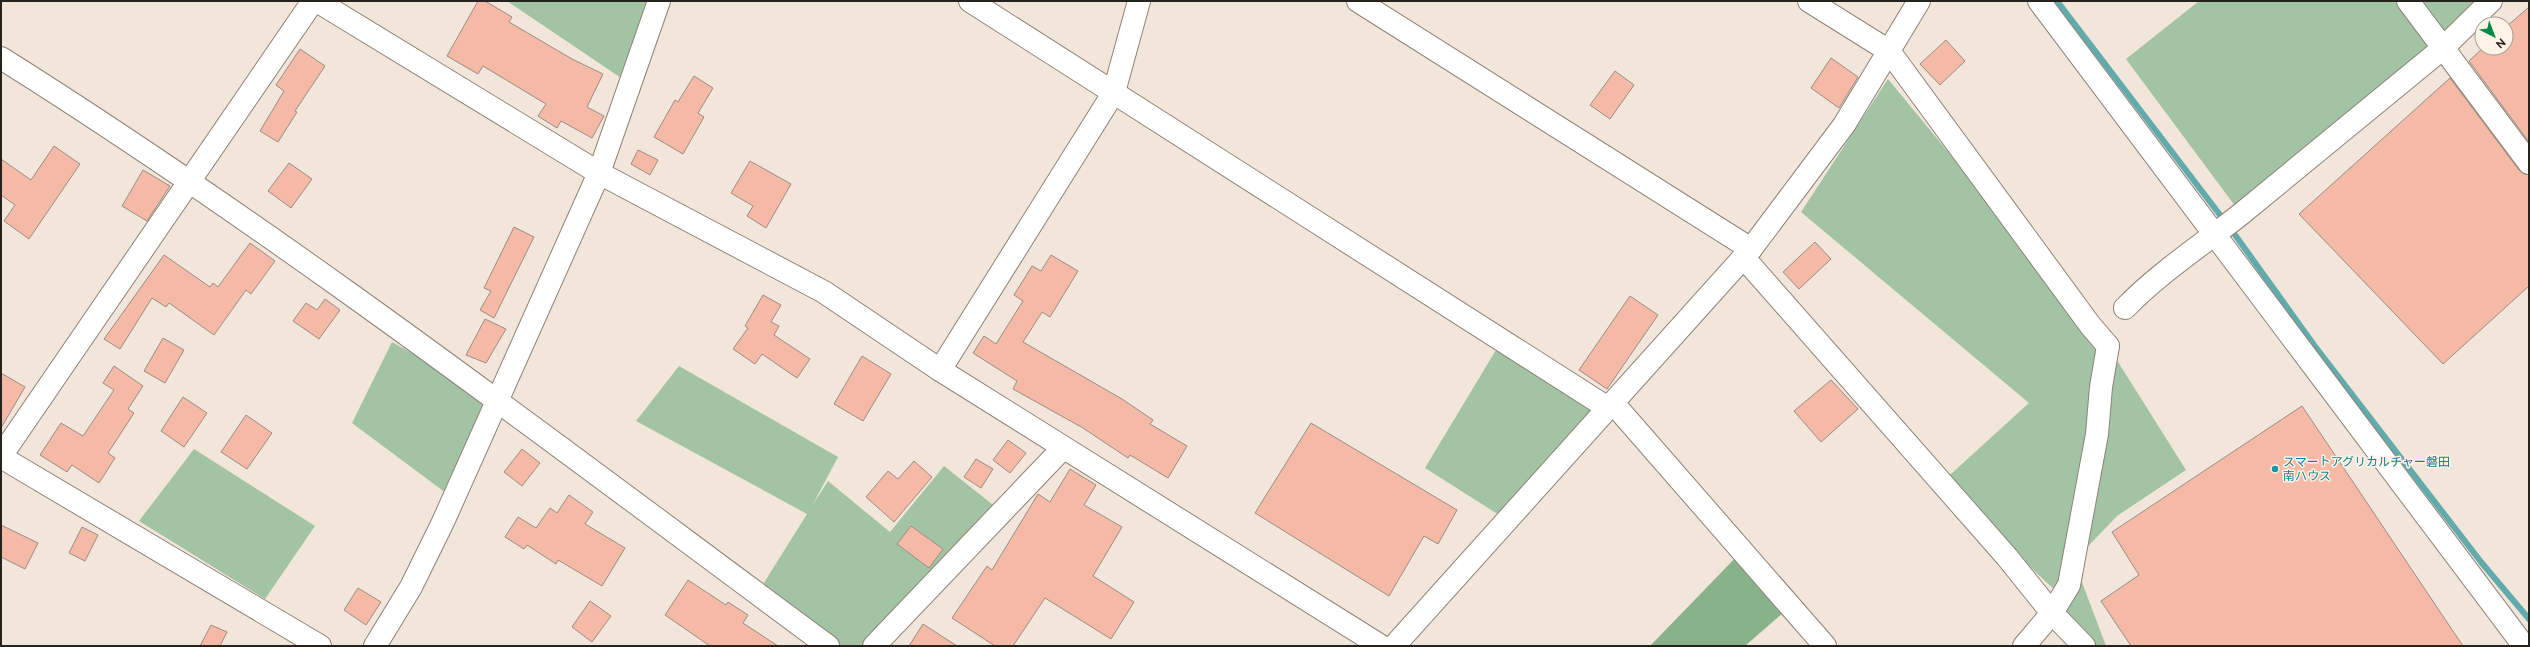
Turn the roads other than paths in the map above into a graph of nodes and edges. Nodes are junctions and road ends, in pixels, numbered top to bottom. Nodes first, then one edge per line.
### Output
1 (313, 1) edge
2 (317, 1) edge
3 (659, 1) edge
4 (970, 1) edge
5 (1139, 1) edge
6 (1358, 1) edge
7 (1809, 1) edge
8 (1919, 1) edge
9 (2039, 1) edge
10 (2408, 1) edge
11 (2491, 1) edge
12 (2442, 49) junction
13 (1889, 51) junction
14 (1, 58) edge
15 (1114, 92) junction
16 (2529, 164) edge
17 (599, 173) junction
18 (190, 180) junction
19 (2214, 233) junction
20 (1747, 253) junction
21 (2125, 308) dead end
22 (940, 370) junction
23 (496, 400) junction
24 (1610, 406) junction
25 (1063, 448) junction
26 (1, 457) edge
27 (2052, 613) junction
28 (320, 646) edge
29 (375, 646) edge
30 (828, 646) edge
31 (874, 646) edge
32 (1381, 646) edge
33 (1394, 646) edge
34 (1825, 646) edge
35 (2024, 646) edge
36 (2084, 646) edge
37 (2524, 646) edge

1 - 18 street
2 - 17 street
3 - 17 street
4 - 15 street
5 - 15 street
6 - 20 street
7 - 13 street
8 - 13 street
9 - 19 street
10 - 12 street
11 - 12 street
12 - 16 street
12 - 19 street
13 - 20 street
13 - 27 street
14 - 18 street
15 - 22 street
15 - 24 street
17 - 22 street
17 - 23 street
18 - 23 street
18 - 26 street
19 - 21 street
19 - 37 street
20 - 24 street
20 - 27 street
22 - 25 street
23 - 29 street
23 - 30 street
24 - 33 street
24 - 34 street
25 - 31 street
25 - 32 street
26 - 28 street
27 - 35 street
27 - 36 street

